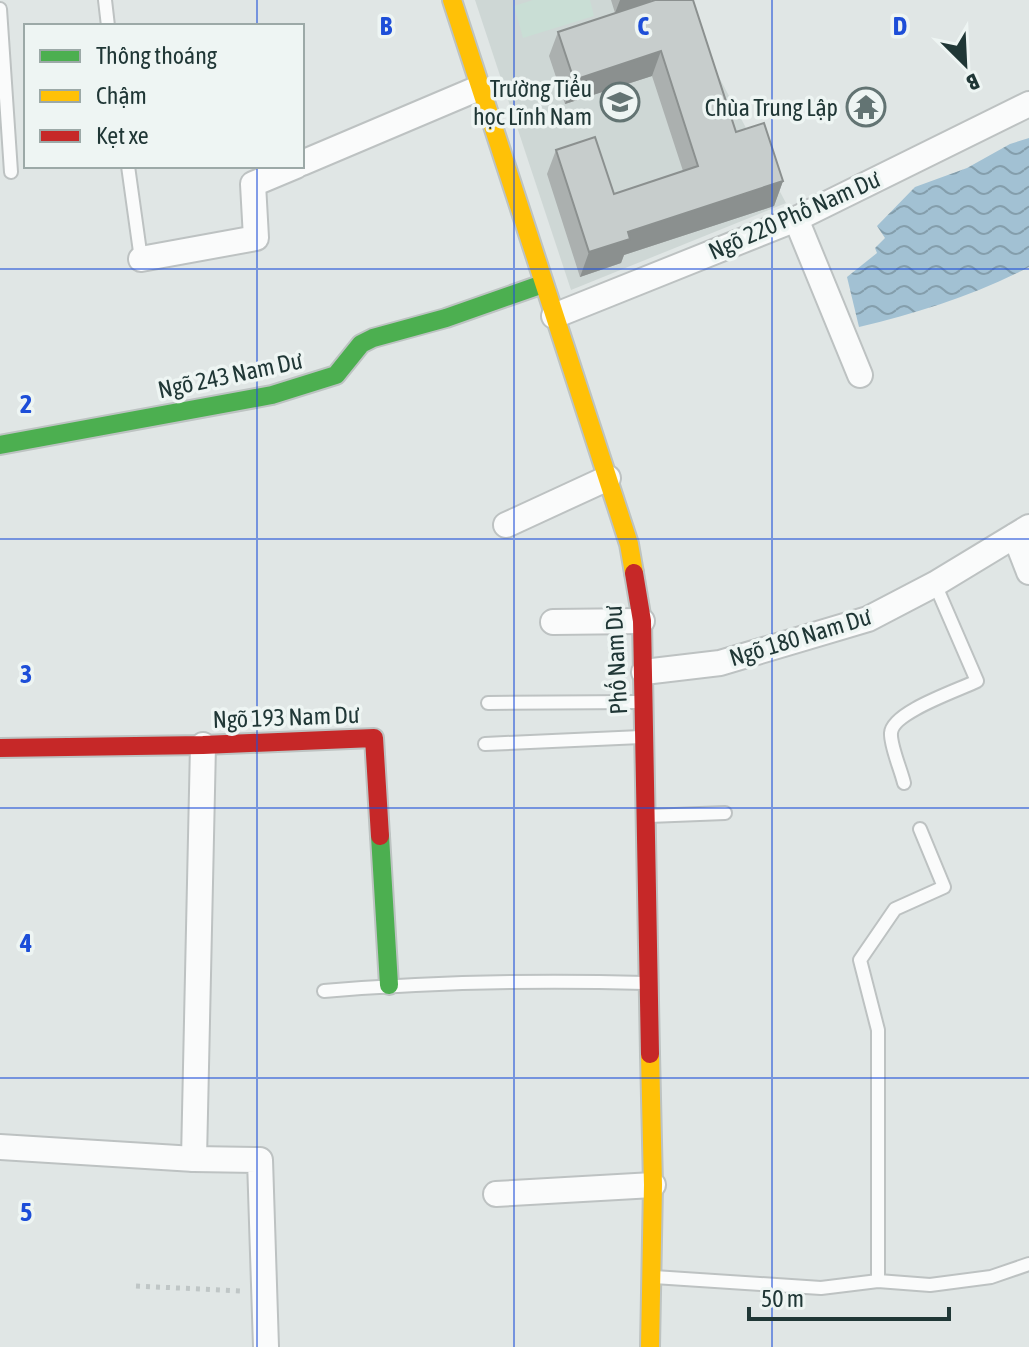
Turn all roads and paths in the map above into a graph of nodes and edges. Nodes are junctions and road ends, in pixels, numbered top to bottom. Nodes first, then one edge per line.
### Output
1 (105, 0) edge
2 (452, 0) edge
3 (0, 9) edge
4 (108, 24) edge
5 (479, 88) junction
6 (1029, 104) edge
7 (304, 162) edge
8 (128, 168) edge
9 (291, 168) edge
10 (11, 172) dead end
11 (796, 219) junction
12 (141, 259) joint
13 (543, 284) junction
14 (554, 316) junction
15 (860, 375) dead end
16 (0, 445) edge
17 (608, 478) junction
18 (506, 525) dead end
19 (1022, 531) edge
20 (1029, 572) edge
21 (935, 584) junction
22 (642, 621) junction
23 (553, 622) dead end
24 (644, 672) junction
25 (643, 702) junction
26 (488, 703) dead end
27 (644, 737) junction
28 (485, 744) dead end
29 (203, 745) junction
30 (0, 748) edge
31 (904, 783) dead end
32 (725, 813) dead end
33 (646, 816) junction
34 (920, 829) dead end
35 (649, 983) junction
36 (389, 985) junction
37 (324, 991) dead end
38 (0, 1147) edge
39 (194, 1159) junction
40 (653, 1185) junction
41 (496, 1194) dead end
42 (1029, 1264) edge
43 (651, 1276) junction
44 (878, 1281) junction
45 (136, 1286) dead end
46 (263, 1292) junction
47 (266, 1347) edge
48 (650, 1347) edge

1 - 4 lane
2 - 5 street, Phố Nam Dư
3 - 10 lane
5 - 7 street
5 - 13 street, Phố Nam Dư
6 - 11 street, Ngõ 220 Phố Nam Dư
8 - 12 lane
9 - 12 street
11 - 14 street, Ngõ 220 Phố Nam Dư
11 - 15 street
13 - 14 street, Phố Nam Dư
13 - 16 street, Ngõ 243 Nam Dư
14 - 17 street, Phố Nam Dư
17 - 18 street
17 - 22 street, Phố Nam Dư
19 - 20 street
19 - 21 street, Ngõ 180 Nam Dư
21 - 24 street, Ngõ 180 Nam Dư
21 - 31 lane
22 - 23 street
22 - 24 street, Phố Nam Dư
24 - 25 street, Phố Nam Dư
25 - 26 lane
25 - 27 street, Phố Nam Dư
27 - 28 lane
27 - 33 street, Phố Nam Dư
29 - 30 street, Ngõ 193 Nam Dư
29 - 36 street, Ngõ 193 Nam Dư
29 - 39 street
32 - 33 lane
33 - 35 street, Phố Nam Dư
34 - 44 lane
35 - 36 lane
35 - 40 street, Phố Nam Dư
36 - 37 lane
38 - 39 street
39 - 46 street
40 - 41 street
40 - 43 street, Phố Nam Dư
42 - 44 lane
43 - 44 lane
43 - 48 street, Phố Nam Dư
45 - 46 path
46 - 47 street

